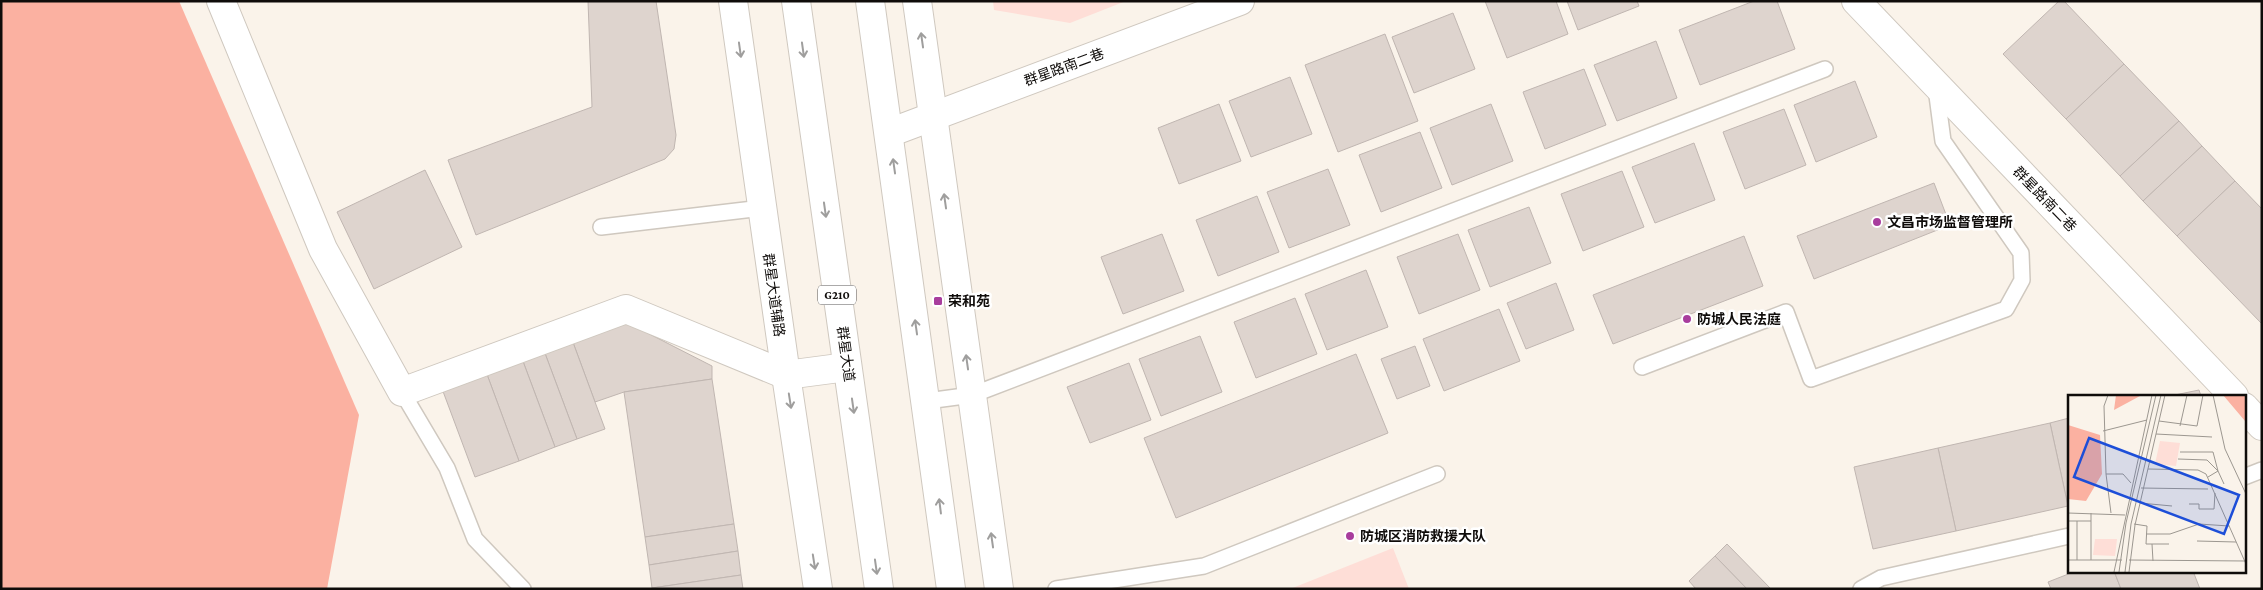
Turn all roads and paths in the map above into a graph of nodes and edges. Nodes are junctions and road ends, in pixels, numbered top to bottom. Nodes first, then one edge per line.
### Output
1 (221, 1) edge
2 (733, 1) edge
3 (796, 1) edge
4 (870, 1) edge
5 (917, 1) edge
6 (1240, 1) edge
7 (1856, 1) edge
8 (1825, 69) dead end
9 (1936, 84) junction
10 (933, 116) junction
11 (889, 132) junction
12 (762, 208) junction
13 (601, 226) dead end
14 (847, 367) junction
15 (1642, 367) dead end
16 (786, 375) junction
17 (402, 392) junction
18 (972, 395) junction
19 (2233, 395) edge
20 (927, 400) junction
21 (2246, 409) edge
22 (2262, 426) edge
23 (2262, 470) edge
24 (1436, 474) dead end
25 (2246, 476) edge
26 (2068, 536) edge
27 (523, 589) edge
28 (818, 589) edge
29 (879, 589) edge
30 (951, 589) edge
31 (999, 589) edge
32 (1056, 589) edge
33 (1861, 589) edge

1 - 17 main road
2 -> 12 main road, 群星大道辅路
3 -> 14 main road, 群星大道 / G210
4 - 11 main road
10 -> 5 main road
6 - 10 main road, 群星路南二巷
7 - 9 main road, 群星路南二巷
8 - 18 lane
9 - 15 lane
9 - 19 main road, 群星路南二巷
10 - 11 main road, 群星路南二巷
18 -> 10 main road
20 -> 11 main road
12 - 13 lane
12 - 16 main road, 群星大道辅路
14 - 16 main road
14 -> 29 main road, 群星大道 / G210
16 - 17 main road
16 -> 28 main road, 群星大道辅路
17 - 27 lane
18 - 20 lane
31 -> 18 main road
30 -> 20 main road
21 - 22 main road
23 - 25 lane
24 - 32 lane
26 - 33 lane

